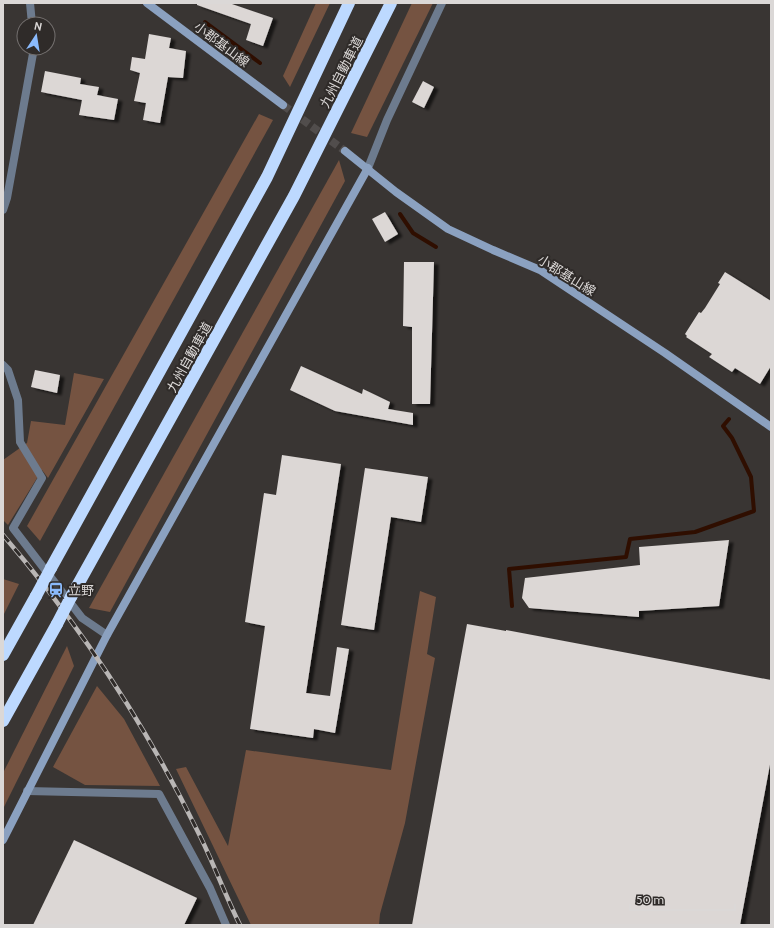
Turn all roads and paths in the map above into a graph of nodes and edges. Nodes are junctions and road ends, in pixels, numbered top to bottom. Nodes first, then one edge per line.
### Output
1 (30, 3) edge
2 (147, 3) edge
3 (349, 3) edge
4 (390, 3) edge
5 (442, 3) edge
6 (31, 16) edge
7 (33, 56) edge
8 (282, 105) tunnel mouth
9 (345, 151) tunnel mouth
10 (368, 168) junction
11 (3, 210) edge
12 (3, 365) edge
13 (771, 427) edge
14 (107, 635) junction
15 (3, 655) edge
16 (3, 721) edge
17 (27, 791) junction
18 (3, 840) edge
19 (226, 925) edge

1 - 6 street
2 - 8 street, 小郡基山線
3 - 15 highway, 九州自動車道, bridge
4 - 16 highway, 九州自動車道, bridge
5 - 10 street
7 - 11 street
9 - 10 street, 小郡基山線
10 - 13 street, 小郡基山線
10 - 14 street
12 - 14 street
14 - 17 street
17 - 18 street
17 - 19 street

